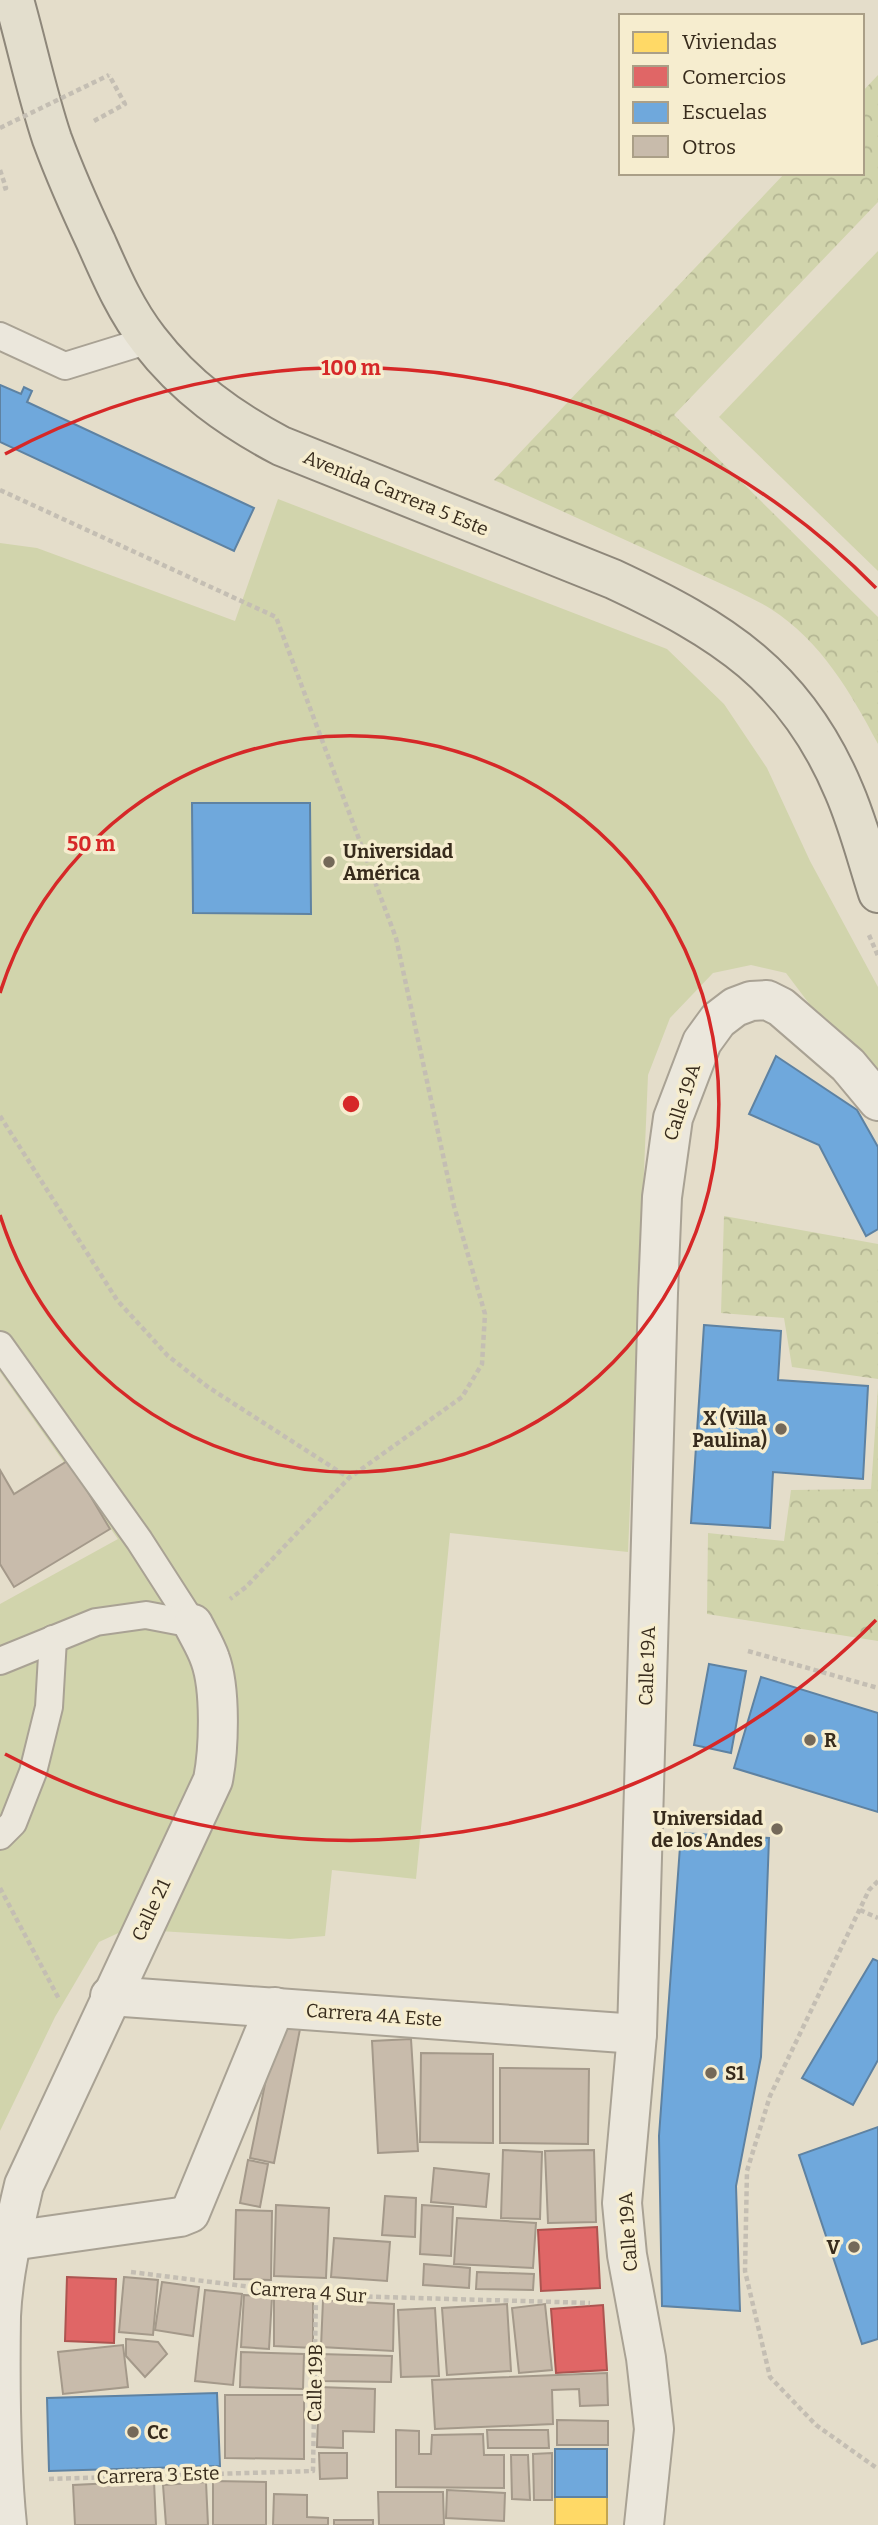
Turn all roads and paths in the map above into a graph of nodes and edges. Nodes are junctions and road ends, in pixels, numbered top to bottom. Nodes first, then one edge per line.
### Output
1 (14, 0) edge
2 (101, 117) dead end
3 (0, 128) edge
4 (0, 170) edge
5 (0, 190) edge
6 (0, 336) edge
7 (149, 340) junction
8 (0, 490) edge
9 (872, 909) edge
10 (878, 956) edge
11 (878, 1101) edge
12 (0, 1116) edge
13 (0, 1345) edge
14 (349, 1478) junction
15 (193, 1624) junction
16 (53, 1639) junction
17 (748, 1651) dead end
18 (0, 1661) edge
19 (878, 1688) edge
20 (0, 1836) edge
21 (878, 1881) edge
22 (0, 1888) edge
23 (860, 1910) junction
24 (878, 1918) edge
25 (110, 1996) junction
26 (275, 2007) junction
27 (637, 2034) junction
28 (86, 2050) junction
29 (10, 2241) junction
30 (122, 2270) dead end
31 (316, 2295) junction
32 (594, 2303) dead end
33 (878, 2469) edge
34 (313, 2471) joint
35 (3, 2480) junction
36 (7, 2525) edge
37 (644, 2525) edge

1 - 7 main road, Avenida Carrera 5 Este
2 - 3 path, bridge
4 - 5 path
6 - 7 lane
7 - 9 main road, Avenida Carrera 5 Este
8 - 14 path
9 - 10 path
11 - 27 street, Calle 19A
12 - 14 path
13 - 15 lane, Calle 21
14 - 15 path
15 - 16 lane
15 - 25 street, Calle 21
16 - 18 lane
16 - 20 lane
17 - 19 path
21 - 23 path
22 - 28 path
23 - 24 path
23 - 33 path
25 - 26 street, Carrera 4A Este
25 - 28 street, Calle 21
26 - 27 street, Carrera 4A Este
26 - 29 street
27 - 37 street, Calle 19A
28 - 29 street, Calle 21
29 - 35 street, Calle 21
30 - 31 path, Carrera 4 Sur
31 - 32 path, Carrera 4 Sur
31 - 34 path, Calle 19B
34 - 35 path, Carrera 3 Este
35 - 36 street, Calle 21

